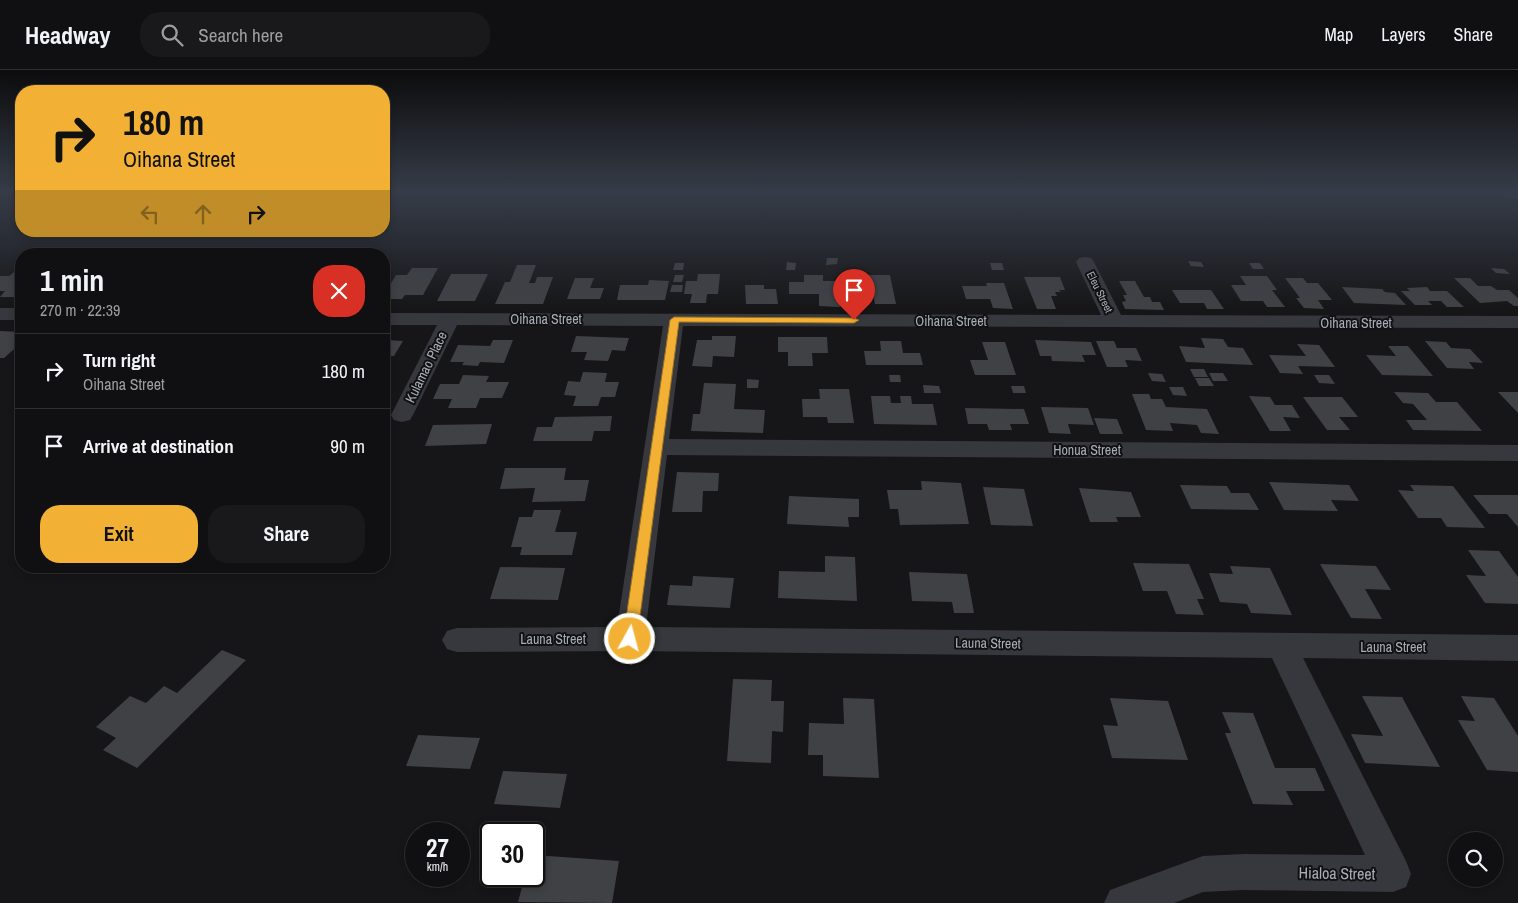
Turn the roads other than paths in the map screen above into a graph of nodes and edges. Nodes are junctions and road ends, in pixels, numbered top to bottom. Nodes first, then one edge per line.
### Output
1 (1085, 262) dead end
2 (0, 314) edge
3 (15, 314) edge
4 (390, 319) edge
5 (450, 319) junction
6 (674, 320) junction
7 (1114, 321) junction
8 (1517, 323) edge
9 (402, 415) dead end
10 (656, 447) junction
11 (1518, 453) edge
12 (630, 639) junction
13 (457, 640) dead end
14 (1282, 647) junction
15 (1518, 648) edge
16 (1123, 903) edge

1 - 7 street, Eleu Street
2 - 3 street
4 - 5 street, Oihana Street
5 - 6 street, Oihana Street
5 - 9 street, Kulamao Place
6 - 7 street, Oihana Street
6 - 10 street
7 - 8 street, Oihana Street
10 - 11 street, Honua Street
10 - 12 street
12 - 13 street, Launa Street
12 - 14 street, Launa Street
14 - 15 street, Launa Street
14 - 16 street, Hialoa Street

